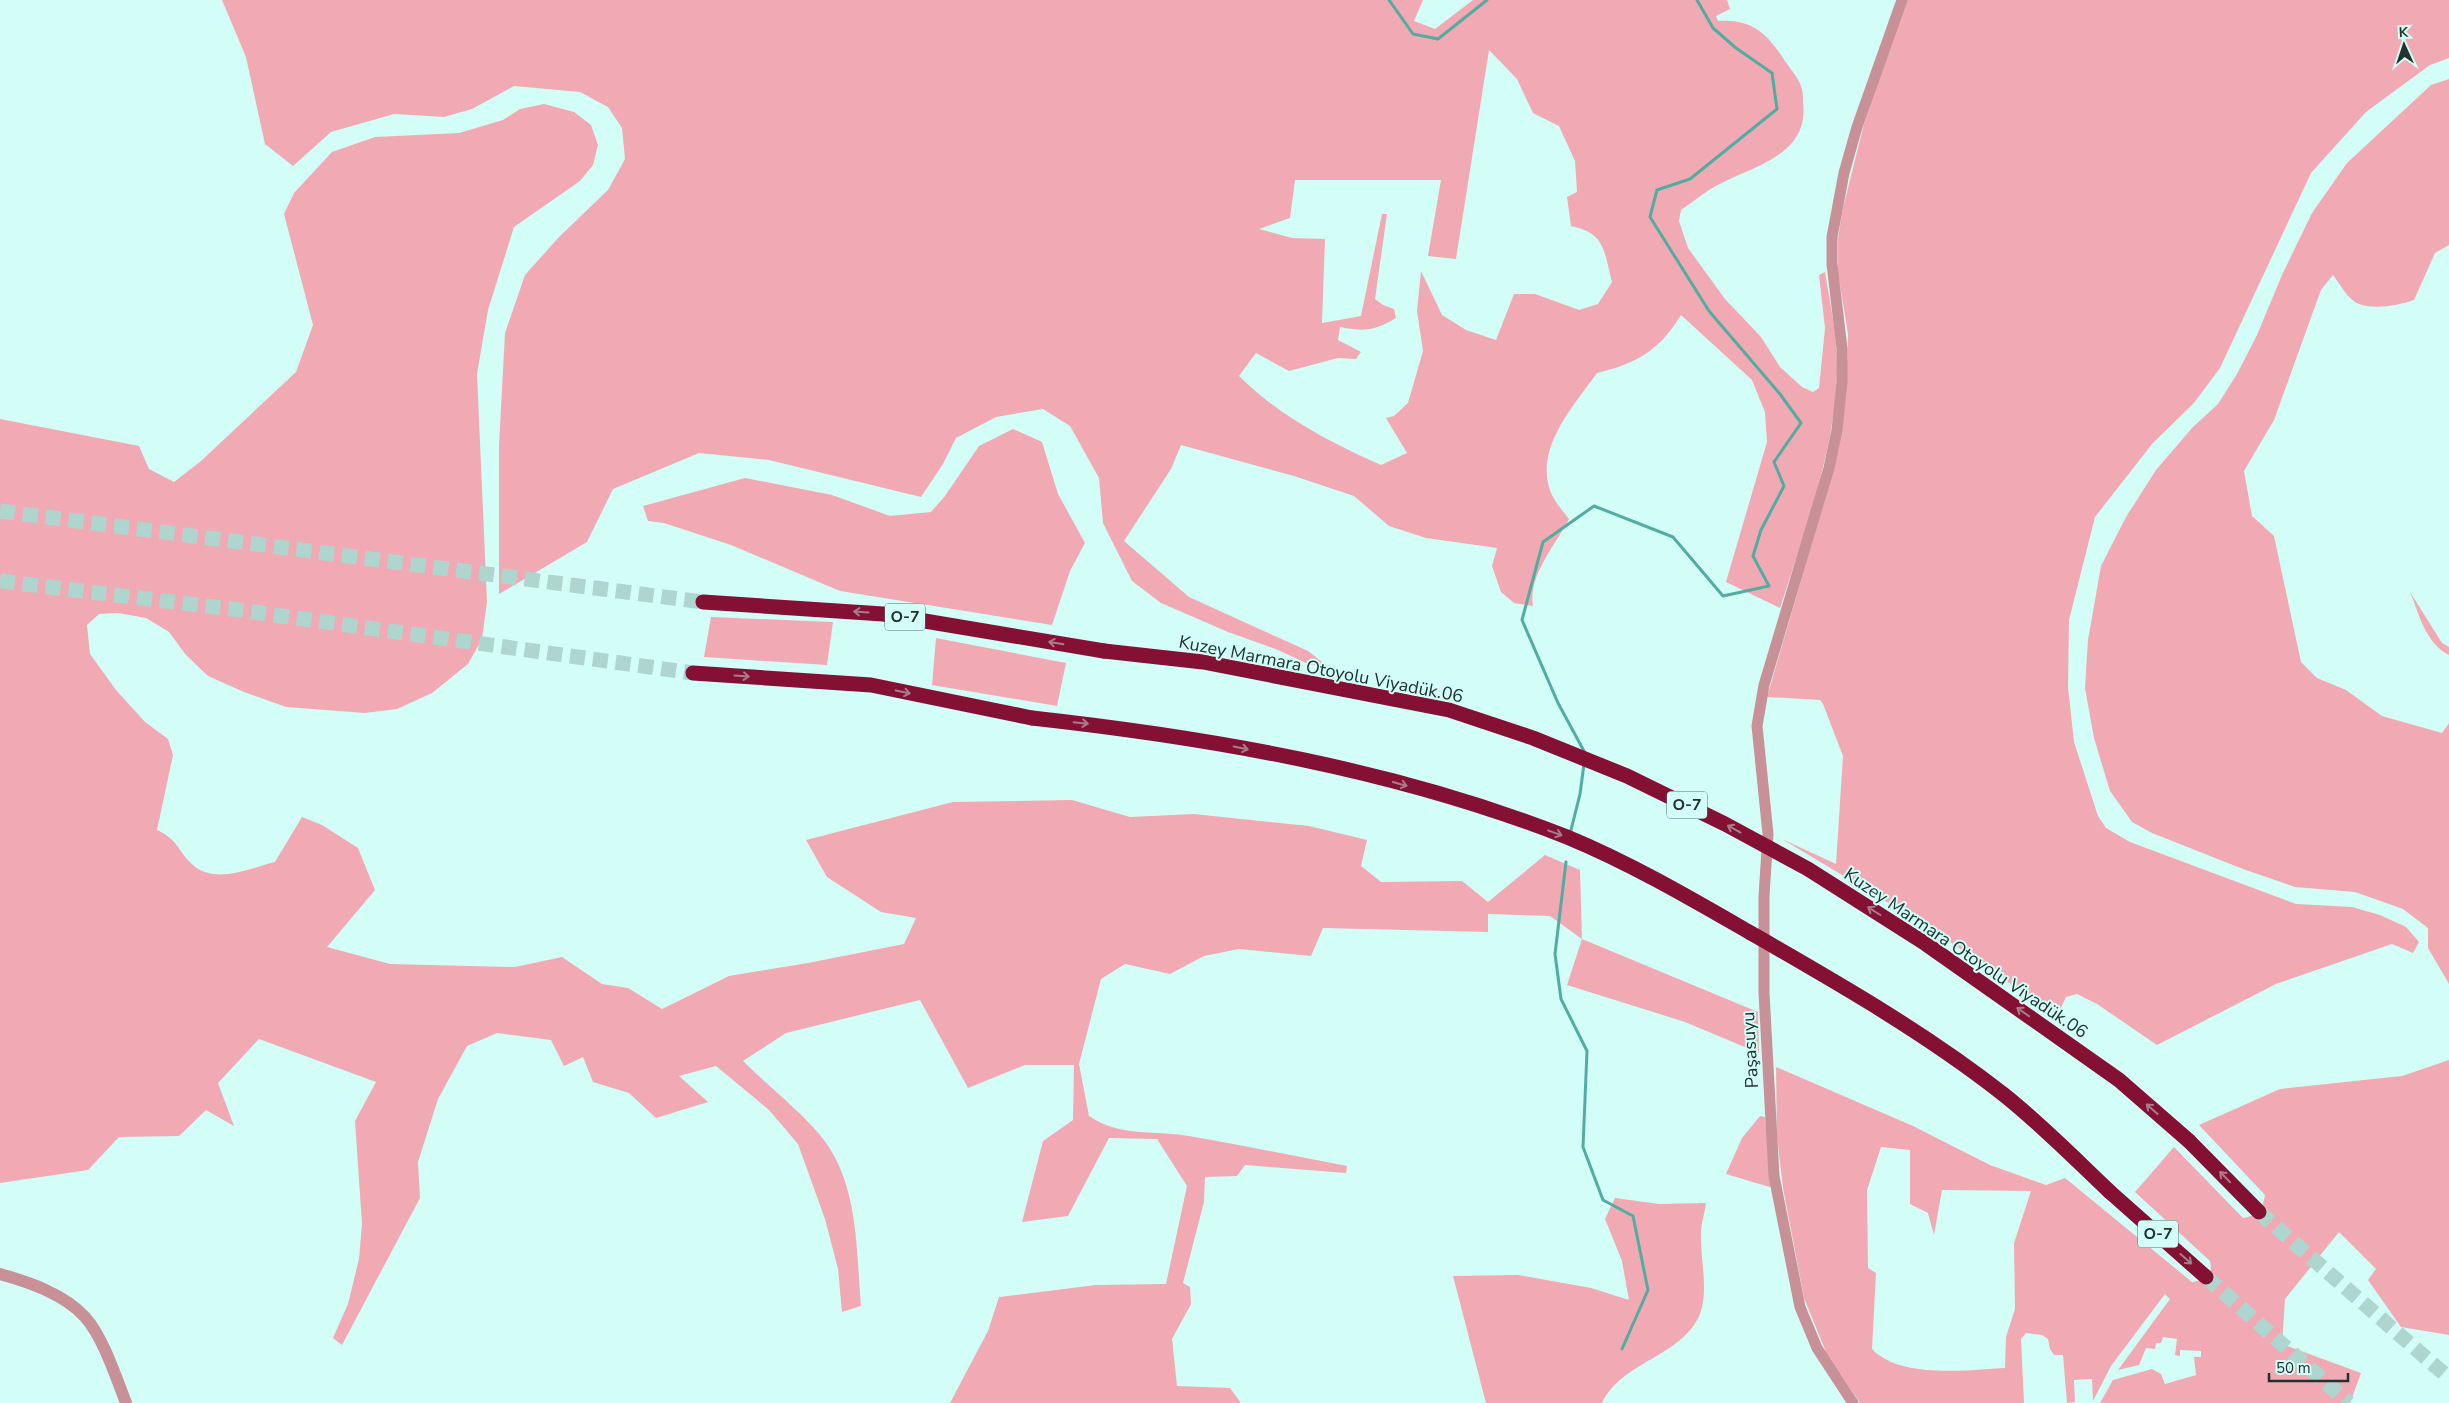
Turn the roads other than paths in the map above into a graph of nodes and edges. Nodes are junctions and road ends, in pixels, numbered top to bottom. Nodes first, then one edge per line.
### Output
1 (1902, 0) edge
2 (703, 602) tunnel mouth
3 (693, 673) tunnel mouth
4 (2259, 1212) tunnel mouth
5 (0, 1274) edge
6 (2206, 1276) tunnel mouth
7 (126, 1403) edge
8 (1853, 1403) edge

1 - 8 street, Paşasuyu
4 -> 2 highway, Kuzey Marmara Otoyolu Viyadük.06 / O-7, bridge
3 -> 6 highway, O-7, bridge
5 - 7 street

